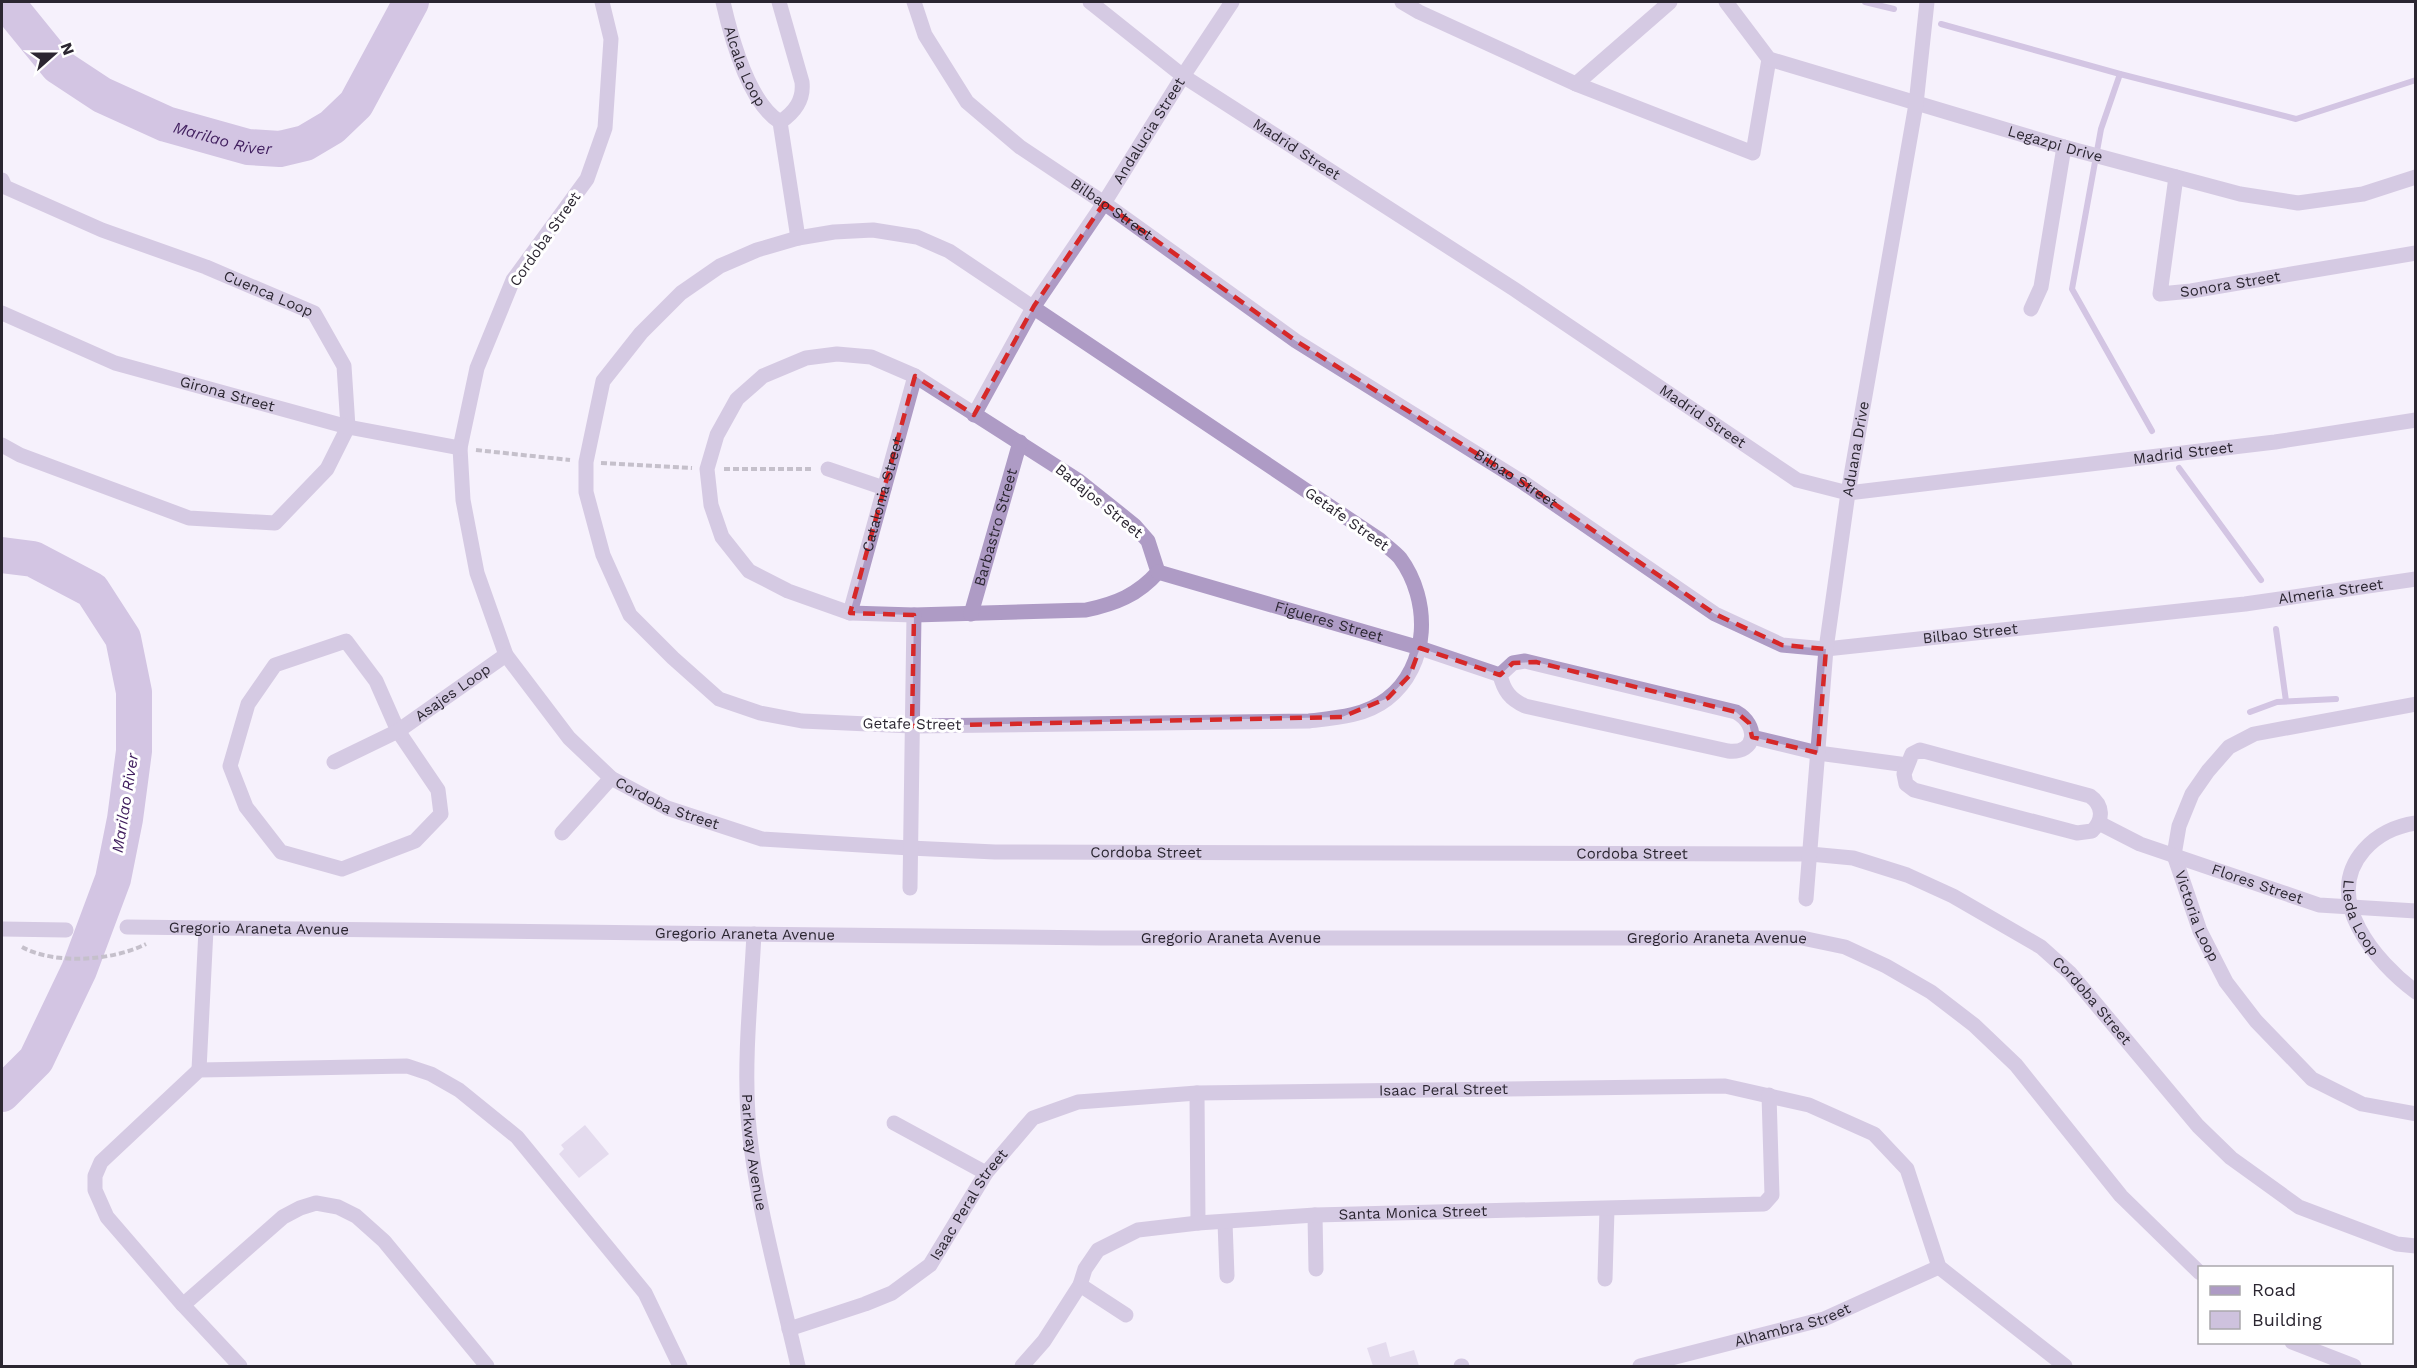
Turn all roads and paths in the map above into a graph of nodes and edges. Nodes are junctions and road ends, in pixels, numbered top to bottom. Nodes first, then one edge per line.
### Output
1 (602, 2) edge
2 (723, 2) edge
3 (779, 2) edge
4 (914, 2) edge
5 (1090, 2) edge
6 (1232, 2) edge
7 (1402, 2) edge
8 (1433, 2) edge
9 (1670, 2) edge
10 (1726, 2) edge
11 (1927, 2) edge
12 (1419, 12) junction
13 (1768, 59) junction
14 (1183, 76) junction
15 (1576, 84) junction
16 (1916, 104) junction
17 (780, 122) junction
18 (2064, 147) junction
19 (2176, 177) junction
20 (2415, 177) edge
21 (2, 180) edge
22 (1104, 203) junction
23 (798, 238) junction
24 (2415, 253) edge
25 (1034, 306) junction
26 (2031, 309) dead end
27 (2, 313) edge
28 (915, 376) junction
29 (974, 415) junction
30 (2415, 420) edge
31 (348, 427) junction
32 (1020, 442) junction
33 (2, 445) edge
34 (460, 448) junction
35 (586, 462) junction
36 (707, 469) junction
37 (828, 470) joint
38 (884, 488) junction
39 (1848, 493) junction
40 (1158, 572) junction
41 (2415, 579) edge
42 (2246, 604) joint
43 (850, 613) junction
44 (971, 614) junction
45 (914, 615) junction
46 (1420, 648) junction
47 (1826, 649) junction
48 (506, 655) junction
49 (1500, 675) junction
50 (2415, 704) edge
51 (912, 726) junction
52 (398, 730) junction
53 (1752, 737) junction
54 (1818, 753) junction
55 (334, 762) dead end
56 (1907, 765) junction
57 (611, 777) junction
58 (2099, 823) junction
59 (2415, 823) edge
60 (562, 833) dead end
61 (910, 848) junction
62 (1810, 854) junction
63 (2174, 855) junction
64 (910, 888) dead end
65 (1806, 899) dead end
66 (2350, 906) junction
67 (2415, 910) edge
68 (127, 927) dead end
69 (171, 927) junction
70 (2, 929) edge
71 (206, 929) junction
72 (66, 930) dead end
73 (754, 934) junction
74 (46, 956) dead end
75 (2415, 992) edge
76 (200, 1070) junction
77 (1197, 1093) junction
78 (1769, 1095) junction
79 (2415, 1114) edge
80 (894, 1123) dead end
81 (986, 1173) junction
82 (1607, 1209) junction
83 (1315, 1215) junction
84 (1225, 1222) junction
85 (1198, 1223) junction
86 (2415, 1246) edge
87 (1939, 1267) junction
88 (1316, 1269) dead end
89 (2198, 1272) edge
90 (1227, 1276) dead end
91 (1605, 1279) dead end
92 (1080, 1285) junction
93 (183, 1305) junction
94 (1126, 1315) dead end
95 (789, 1329) junction
96 (2297, 1344) edge
97 (240, 1366) edge
98 (487, 1366) edge
99 (680, 1366) edge
100 (798, 1366) edge
101 (1022, 1366) edge
102 (1640, 1366) edge
103 (2064, 1366) edge
104 (2354, 1366) edge

1 - 34 street, Cordoba Street
2 - 17 street, Alcala Loop
3 - 17 street
4 - 22 street, Bilbao Street
5 - 14 street, Madrid Street
6 - 14 street, Andalucia Street
7 - 12 street
8 - 12 street
9 - 15 street
10 - 13 street
11 - 16 street, Aduana Drive
12 - 15 street
13 - 15 street
13 - 16 street, Legazpi Drive
14 - 22 street, Andalucia Street
14 - 39 street, Madrid Street
16 - 18 street, Legazpi Drive
16 - 39 street, Aduana Drive
17 - 23 street
18 - 19 street, Legazpi Drive
18 - 26 street
19 - 20 street, Legazpi Drive
19 - 24 street, Sonora Street
21 - 31 street, Cuenca Loop
22 - 25 street, Andalucia Street
22 - 47 street, Bilbao Street
23 - 25 street, Getafe Street
23 - 35 street, Getafe Street
25 - 29 street, Andalucia Street
25 - 46 street, Getafe Street
27 - 31 street, Girona Street
28 - 29 street, Badajos Street
28 - 36 street, Badajos Street
28 - 38 street, Catalonia Street
29 - 32 street, Badajos Street
30 - 39 street, Madrid Street
31 - 33 street
31 - 34 street, Girona Street
32 - 40 street, Badajos Street
32 - 44 street, Barbastro Street
34 - 35 path
34 - 48 street, Cordoba Street
35 - 36 path
35 - 51 street, Getafe Street
36 - 37 path
36 - 43 street, Badajos Street
37 - 38 street
38 - 43 street, Catalonia Street
39 - 47 street, Aduana Drive
40 - 44 street, Badajos Street
40 - 46 street, Figueres Street
41 - 42 street, Almeria Street
42 - 47 street, Bilbao Street
43 - 45 street, Badajos Street
44 - 45 street, Badajos Street
45 - 51 street
46 - 49 street, Figueres Street
46 - 51 street, Getafe Street
47 - 54 street, Aduana Drive
48 - 52 street, Asajes Loop
48 - 57 street, Cordoba Street
49 - 53 street
49 - 53 street
50 - 63 street, Victoria Loop
51 - 61 street
52 - 52 street, Asajes Loop
52 - 55 street
53 - 54 street
54 - 56 street
54 - 62 street, Aduana Drive
56 - 58 street
56 - 58 street
57 - 60 street
57 - 61 street, Cordoba Street
58 - 63 street, Flores Street
59 - 66 street, Lleda Loop
61 - 62 street, Cordoba Street
61 - 64 street
62 - 65 street, Aduana Drive
62 - 86 street, Cordoba Street
63 - 66 street, Flores Street
63 - 79 street, Victoria Loop
66 - 67 street, Flores Street
66 - 75 street, Lleda Loop
68 - 69 street, Gregorio Araneta Avenue
69 - 71 street, Gregorio Araneta Avenue
69 - 74 path
70 - 72 street
71 - 73 street, Gregorio Araneta Avenue
71 - 76 street
73 - 89 street, Gregorio Araneta Avenue
73 - 95 street, Parkway Avenue
76 - 93 street
76 - 99 street
77 - 78 street, Isaac Peral Street
77 - 81 street, Isaac Peral Street
77 - 85 street
78 - 82 street, Santa Monica Street
78 - 87 street, Isaac Peral Street
80 - 81 street
81 - 95 street, Isaac Peral Street
82 - 83 street, Santa Monica Street
82 - 91 street
83 - 84 street, Santa Monica Street
83 - 88 street
84 - 85 street, Santa Monica Street
84 - 90 street
85 - 92 street, Santa Monica Street
87 - 102 street, Alhambra Street
87 - 103 street
92 - 94 street
92 - 101 street, Santa Monica Street
93 - 97 street
93 - 98 street
95 - 100 street, Parkway Avenue
96 - 104 street

